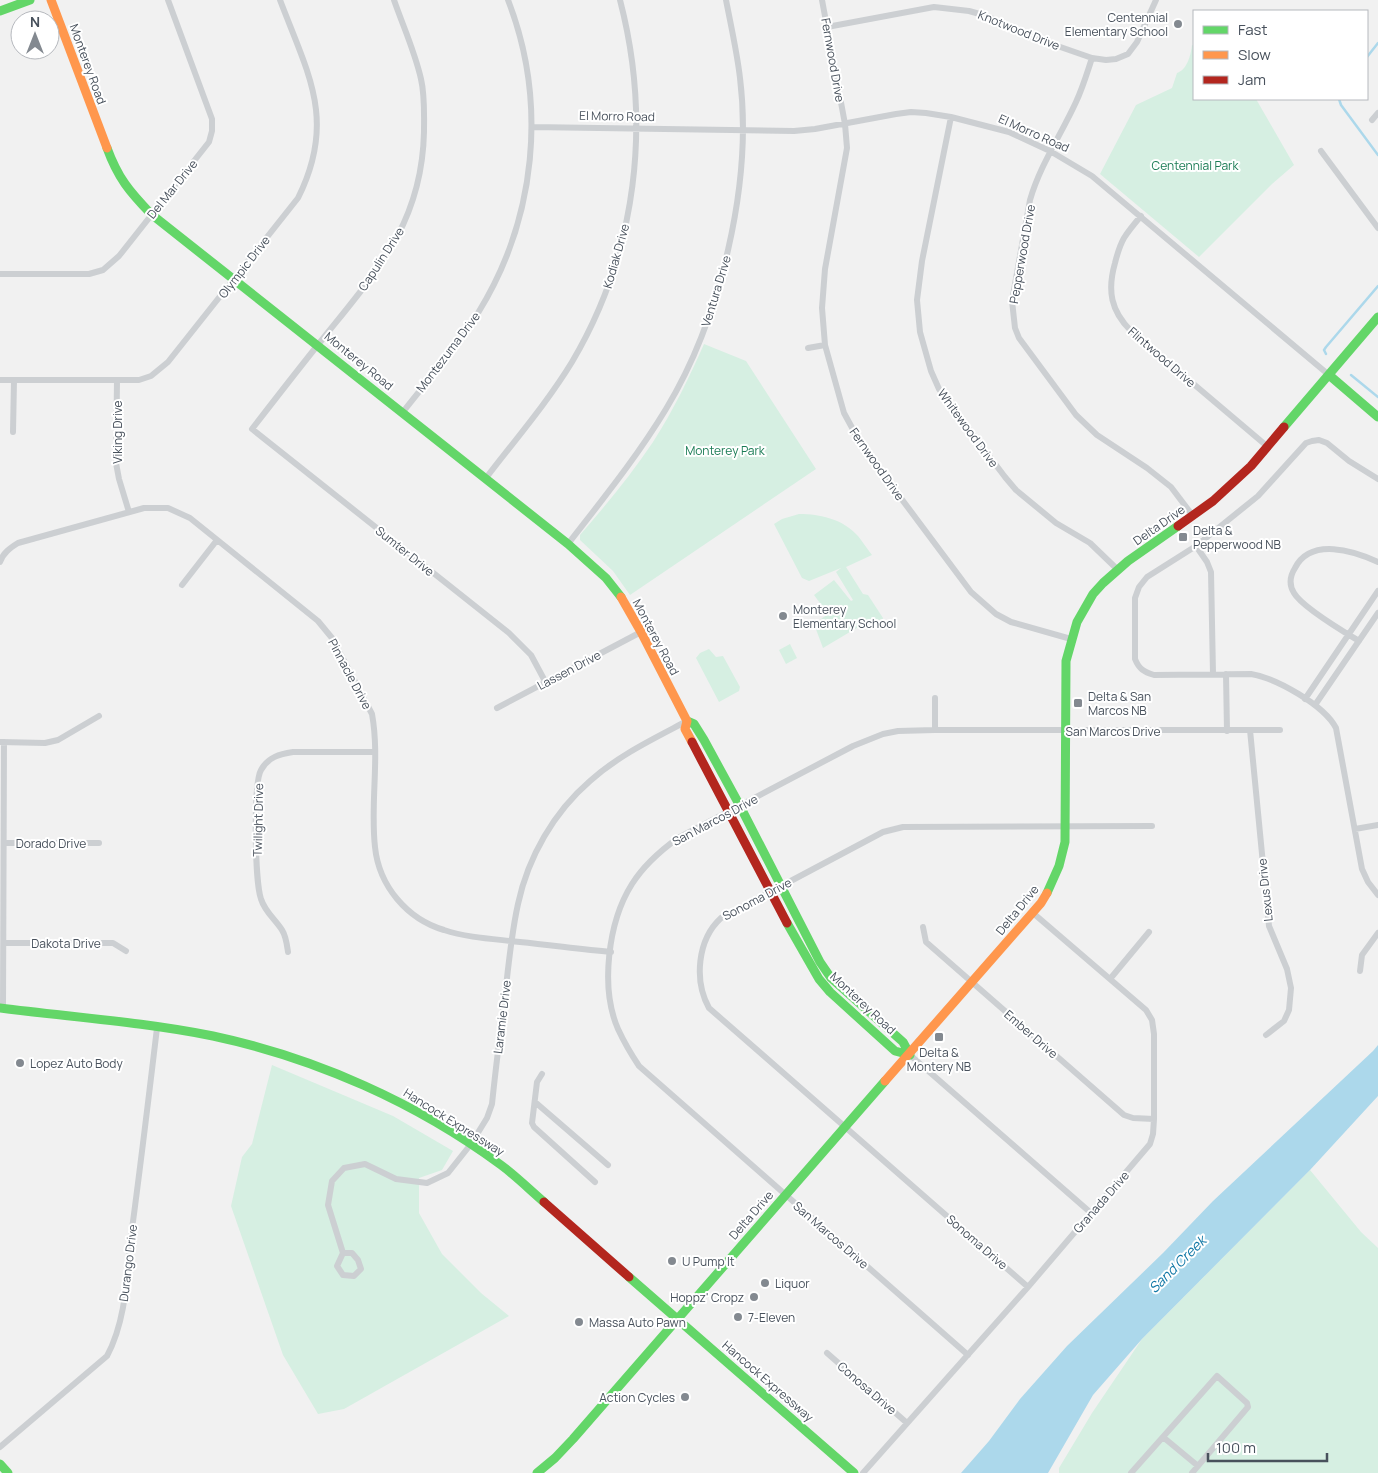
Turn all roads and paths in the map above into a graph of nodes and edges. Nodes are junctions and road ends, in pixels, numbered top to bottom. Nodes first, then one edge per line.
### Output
1 (30, 0) edge
2 (51, 0) edge
3 (168, 0) edge
4 (280, 0) edge
5 (394, 0) edge
6 (508, 0) edge
7 (620, 0) edge
8 (726, 0) edge
9 (822, 0) edge
10 (1156, 0) edge
11 (0, 11) edge
12 (827, 27) junction
13 (1092, 58) junction
14 (1378, 113) edge
15 (951, 117) junction
16 (1372, 120) dead end
17 (845, 124) junction
18 (532, 128) junction
19 (637, 128) junction
20 (742, 130) junction
21 (1050, 151) junction
22 (1321, 151) dead end
23 (151, 214) junction
24 (1141, 216) junction
25 (1378, 228) edge
26 (0, 274) edge
27 (234, 279) junction
28 (1378, 317) edge
29 (318, 345) junction
30 (825, 345) junction
31 (808, 348) dead end
32 (1329, 375) junction
33 (0, 380) edge
34 (14, 380) junction
35 (117, 380) junction
36 (403, 412) junction
37 (1378, 417) edge
38 (252, 429) joint
39 (13, 432) dead end
40 (1268, 447) junction
41 (486, 478) junction
42 (1378, 479) edge
43 (129, 512) junction
44 (1194, 516) junction
45 (217, 540) junction
46 (568, 544) junction
47 (1196, 546) junction
48 (0, 562) edge
49 (1378, 562) edge
50 (1117, 569) junction
51 (182, 585) dead end
52 (1377, 596) edge
53 (1378, 613) edge
54 (641, 632) junction
55 (1349, 635) junction
56 (1071, 639) junction
57 (1359, 641) junction
58 (1213, 674) junction
59 (1226, 674) junction
60 (546, 683) junction
61 (935, 698) dead end
62 (1305, 700) junction
63 (1315, 705) junction
64 (497, 708) dead end
65 (99, 716) dead end
66 (687, 721) junction
67 (935, 730) junction
68 (1250, 730) junction
69 (1280, 730) dead end
70 (1066, 731) junction
71 (1227, 731) junction
72 (2, 742) edge
73 (374, 752) junction
74 (740, 806) junction
75 (729, 811) junction
76 (1378, 825) edge
77 (1066, 826) junction
78 (1152, 826) dead end
79 (1355, 829) junction
80 (99, 842) dead end
81 (4, 843) junction
82 (781, 887) junction
83 (770, 893) junction
84 (1378, 896) edge
85 (1033, 913) junction
86 (923, 927) dead end
87 (1149, 932) dead end
88 (1378, 933) edge
89 (512, 941) junction
90 (4, 943) junction
91 (126, 951) dead end
92 (288, 952) dead end
93 (611, 952) junction
94 (1360, 970) dead end
95 (1110, 979) junction
96 (972, 982) junction
97 (1, 1008) edge
98 (157, 1028) junction
99 (1266, 1035) dead end
100 (910, 1055) junction
101 (542, 1074) dead end
102 (535, 1102) junction
103 (1154, 1119) junction
104 (845, 1127) junction
105 (471, 1144) junction
106 (608, 1165) dead end
107 (595, 1182) dead end
108 (785, 1195) junction
109 (1090, 1213) junction
110 (343, 1253) dead end
111 (1028, 1286) junction
112 (678, 1320) junction
113 (827, 1353) dead end
114 (968, 1355) junction
115 (907, 1423) junction
116 (1164, 1437) junction
117 (0, 1447) edge
118 (0, 1464) edge
119 (1198, 1466) junction
120 (8, 1473) edge
121 (537, 1473) edge
122 (854, 1473) edge
123 (863, 1473) edge
124 (1131, 1473) edge
125 (1192, 1473) edge

1 - 11 main road
2 - 23 main road, Monterey Road
3 - 23 street, Del Mar Drive
4 - 27 street, Olympic Drive
5 - 29 street, Capulin Drive
6 - 18 street, Montezuma Drive
7 - 19 street, Kodiak Drive
8 - 20 street, Ventura Drive
9 - 12 street, Fernwood Drive
10 - 13 street
12 - 13 street, Knotwood Drive
12 - 17 street, Fernwood Drive
13 - 21 street, Pepperwood Drive
14 - 16 street
15 - 17 street, El Morro Road
15 - 21 street, El Morro Road
15 - 50 street, Whitewood Drive
17 - 20 street, El Morro Road
17 - 30 street, Fernwood Drive
18 - 19 street, El Morro Road
18 - 36 street, Montezuma Drive
19 - 20 street, El Morro Road
19 - 41 street, Kodiak Drive
20 - 46 street, Ventura Drive
21 - 24 street, El Morro Road
21 - 44 street, Pepperwood Drive
22 - 25 street
23 - 26 street, Del Mar Drive
23 - 27 main road, Monterey Road
24 - 32 street, El Morro Road
24 - 40 street, Flintwood Drive
27 - 29 main road, Monterey Road
27 - 35 street, Olympic Drive
28 - 32 main road, Delta Drive
29 - 36 main road, Monterey Road
29 - 38 street, Capulin Drive
30 - 31 street
30 - 56 street, Fernwood Drive
32 - 37 main road, El Morro Road
32 - 40 main road, Delta Drive
33 - 34 street, Olympic Drive
34 - 35 street, Olympic Drive
34 - 39 street
35 - 43 street, Viking Drive
36 - 41 main road, Monterey Road
38 - 60 street, Sumter Drive
40 - 44 main road, Delta Drive
41 - 46 main road, Monterey Road
42 - 47 street
43 - 45 street, Pinnacle Drive
43 - 48 street, Pinnacle Drive
44 - 50 main road, Delta Drive
45 - 51 street
45 - 73 street, Pinnacle Drive
46 - 54 main road, Monterey Road
47 - 58 street
47 - 58 street
49 - 55 street
50 - 56 main road, Delta Drive
52 - 55 street
53 - 57 street
54 - 60 street, Lassen Drive
54 - 66 main road, Monterey Road
55 - 57 street
55 - 62 street
56 - 70 main road, Delta Drive
57 - 63 street
58 - 59 street
59 - 62 street
59 - 71 street
60 - 64 street, Lassen Drive
61 - 67 street
62 - 63 street
63 - 79 street
65 - 72 street
66 - 74 main road, Monterey Road
66 - 75 main road, Monterey Road
66 - 89 street, Laramie Drive
67 - 70 street, San Marcos Drive
67 - 74 street, San Marcos Drive
68 - 69 street, San Marcos Drive
68 - 71 street, San Marcos Drive
68 - 99 street, Lexus Drive
70 - 71 street, San Marcos Drive
70 - 77 main road, Delta Drive
72 - 81 street
73 - 89 street, Pinnacle Drive
73 - 92 street, Twilight Drive
74 - 75 street, San Marcos Drive
74 - 82 main road, Monterey Road
75 - 83 main road, Monterey Road
75 - 93 street, San Marcos Drive
76 - 79 street
77 - 78 street, Sonoma Drive
77 - 82 street, Sonoma Drive
77 - 85 main road, Delta Drive
79 - 84 street
80 - 81 street, Dorado Drive
81 - 90 street
82 - 83 street, Sonoma Drive
82 - 100 main road, Monterey Road
83 - 100 main road, Monterey Road
83 - 104 street, Sonoma Drive
85 - 95 street, Granada Drive
85 - 96 main road, Delta Drive
86 - 96 street, Ember Drive
87 - 95 street
88 - 94 street
89 - 93 street, Pinnacle Drive
89 - 105 street, Laramie Drive
90 - 91 street, Dakota Drive
90 - 97 street
93 - 108 street, San Marcos Drive
95 - 103 street, Granada Drive
96 - 100 main road, Delta Drive
96 - 103 street, Ember Drive
97 - 98 main road, Hancock Expressway
98 - 105 main road, Hancock Expressway
98 - 117 street, Durango Drive
100 - 104 main road, Delta Drive
100 - 109 street, Monterey Road
101 - 102 street
102 - 106 street
102 - 107 street
103 - 109 street, Granada Drive
104 - 108 main road, Delta Drive
104 - 111 street, Sonoma Drive
105 - 110 street, Laramie Drive
105 - 112 main road, Hancock Expressway
108 - 112 main road, Delta Drive
108 - 114 street, San Marcos Drive
109 - 111 street, Granada Drive
111 - 114 street, Granada Drive
112 - 121 main road, Delta Drive
112 - 122 main road, Hancock Expressway
113 - 115 street, Conosa Drive
114 - 115 street, Granada Drive
115 - 123 street, Granada Drive
116 - 119 street
116 - 119 street
116 - 124 street
118 - 120 main road
119 - 125 street

